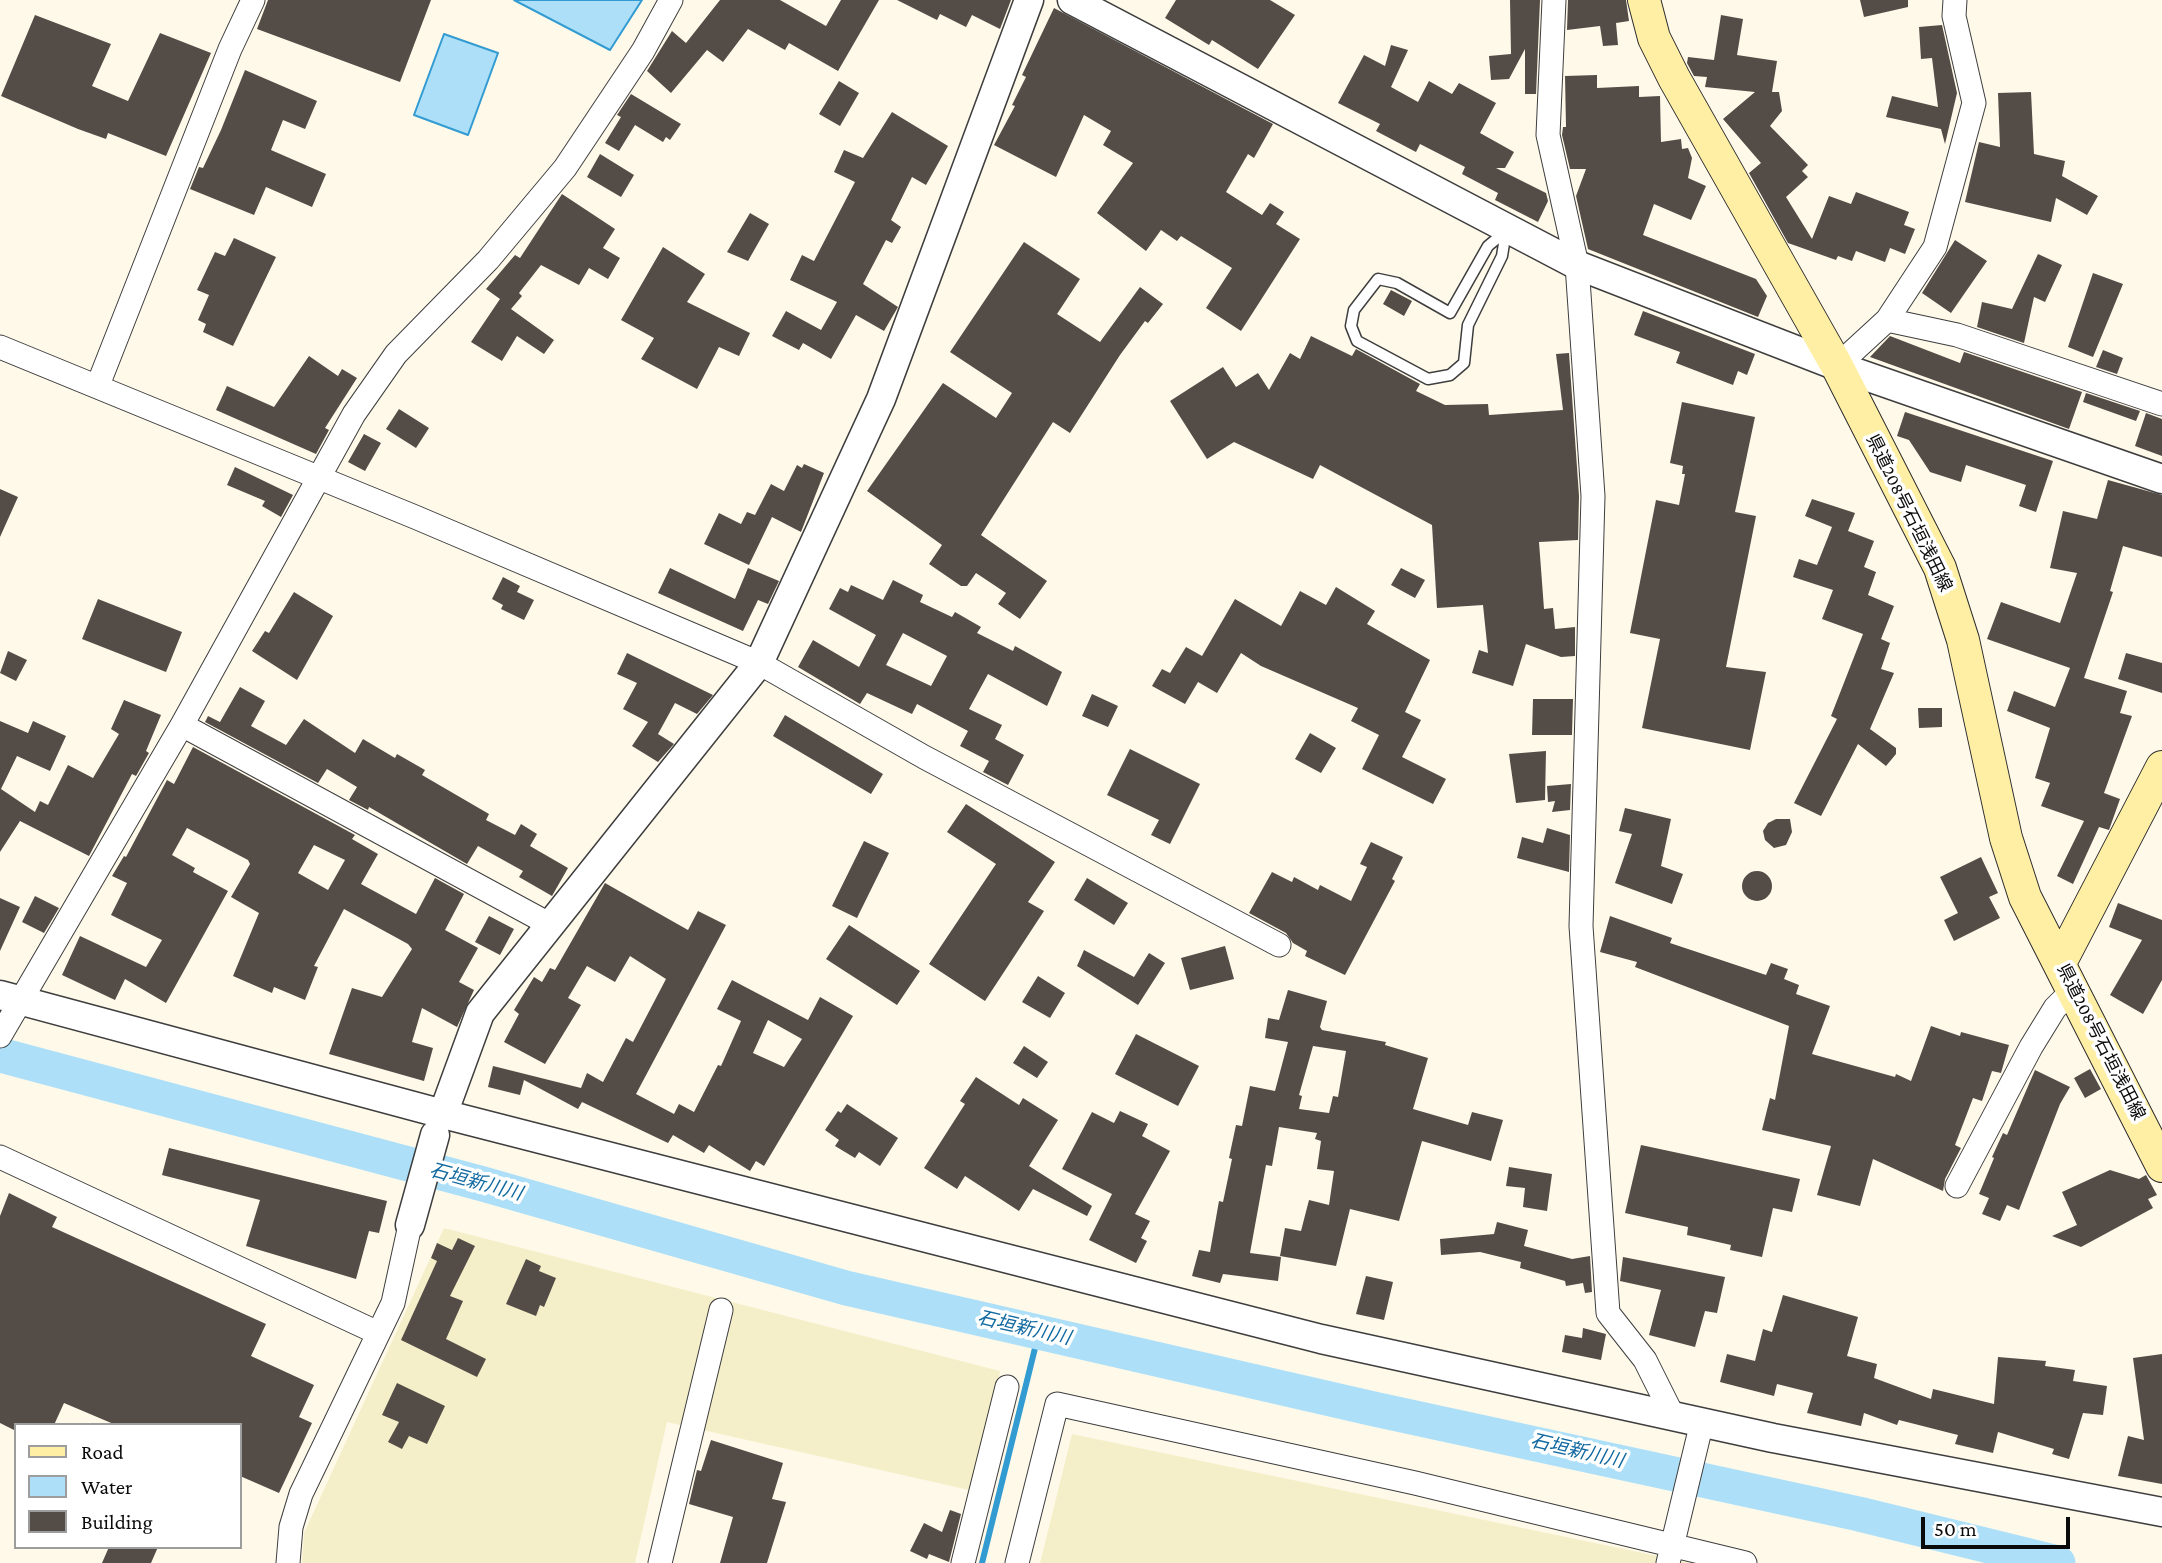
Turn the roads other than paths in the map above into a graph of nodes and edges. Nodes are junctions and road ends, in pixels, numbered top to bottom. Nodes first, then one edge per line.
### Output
1 (253, 0) edge
2 (671, 0) edge
3 (1029, 0) edge
4 (1072, 0) edge
5 (1554, 0) edge
6 (1644, 0) edge
7 (1955, 0) edge
8 (1506, 231) junction
9 (1577, 265) junction
10 (1450, 313) junction
11 (1887, 320) junction
12 (1468, 325) junction
13 (0, 347) edge
14 (1837, 366) junction
15 (98, 385) junction
16 (2162, 404) edge
17 (318, 478) junction
18 (2162, 479) edge
19 (759, 663) junction
20 (182, 725) junction
21 (2162, 767) edge
22 (549, 924) junction
23 (1279, 945) dead end
24 (2067, 976) junction
25 (7, 1013) edge
26 (439, 1125) junction
27 (0, 1157) edge
28 (2162, 1166) edge
29 (1957, 1186) dead end
30 (410, 1225) joint
31 (721, 1310) dead end
32 (378, 1332) junction
33 (1007, 1387) dead end
34 (1673, 1416) junction
35 (1702, 1422) junction
36 (2162, 1512) edge
37 (1670, 1555) edge
38 (288, 1563) edge
39 (660, 1563) edge
40 (963, 1563) edge
41 (1017, 1563) edge
42 (1745, 1563) edge

1 - 15 street
2 - 17 street
3 - 19 street
4 - 8 street
5 - 9 street
6 - 14 main road, 県道208号石垣浅田線
7 - 11 street
8 - 9 street
8 - 10 lane
8 - 12 lane
9 - 14 street
9 - 34 street
10 - 12 lane
10 - 12 lane
11 - 14 street
11 - 16 street
13 - 15 street
14 - 18 street
14 - 24 main road, 県道208号石垣浅田線
15 - 17 street
17 - 19 street
17 - 20 street
19 - 22 street
19 - 23 street
20 - 22 street
20 - 25 street
21 - 24 main road
22 - 26 street
24 - 28 main road, 県道208号石垣浅田線
24 - 29 street
25 - 26 street
26 - 30 street
26 - 34 street
27 - 32 street
30 - 32 street
31 - 39 street
32 - 38 street
33 - 40 street
34 - 35 street
35 - 36 street
35 - 37 street
37 - 41 street
37 - 42 street

